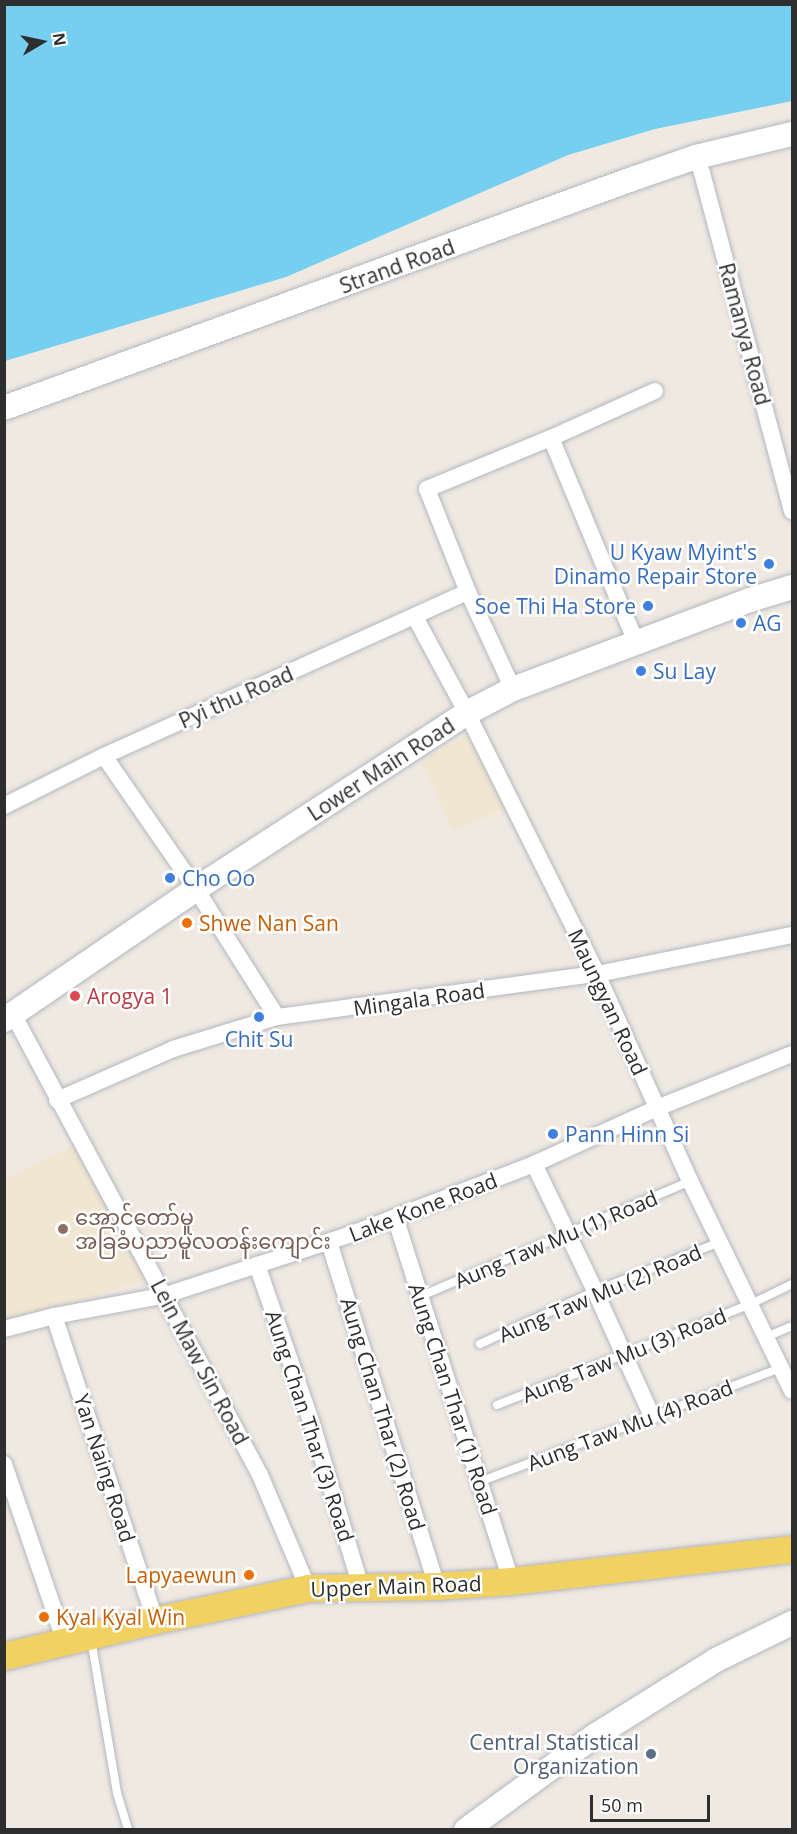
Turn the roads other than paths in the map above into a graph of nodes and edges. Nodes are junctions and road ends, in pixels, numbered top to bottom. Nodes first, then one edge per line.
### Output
1 (792, 134) edge
2 (696, 157) junction
3 (655, 391) dead end
4 (4, 408) edge
5 (551, 438) junction
6 (792, 511) edge
7 (792, 587) edge
8 (468, 592) junction
9 (415, 617) junction
10 (636, 642) junction
11 (513, 688) junction
12 (467, 713) junction
13 (104, 756) junction
14 (4, 806) edge
15 (196, 889) junction
16 (792, 935) edge
17 (597, 974) junction
18 (9, 1017) edge
19 (277, 1017) junction
20 (792, 1054) edge
21 (57, 1100) junction
22 (657, 1107) junction
23 (534, 1164) junction
24 (690, 1181) junction
25 (395, 1217) junction
26 (568, 1235) junction
27 (329, 1242) junction
28 (720, 1242) junction
29 (258, 1265) junction
30 (792, 1284) edge
31 (596, 1291) junction
32 (166, 1295) junction
33 (421, 1296) junction
34 (751, 1304) junction
35 (54, 1316) junction
36 (792, 1326) edge
37 (4, 1329) edge
38 (766, 1337) junction
39 (480, 1344) dead end
40 (622, 1353) junction
41 (781, 1368) junction
42 (792, 1391) edge
43 (497, 1405) dead end
44 (652, 1416) junction
45 (4, 1464) edge
46 (480, 1482) junction
47 (792, 1549) edge
48 (511, 1581) junction
49 (437, 1586) junction
50 (362, 1587) junction
51 (308, 1588) junction
52 (155, 1620) junction
53 (792, 1623) edge
54 (78, 1639) junction
55 (4, 1656) edge
56 (128, 1830) edge
57 (466, 1830) edge

1 - 2 main road, Strand Road
2 - 4 main road, Strand Road
2 - 6 street, Ramanya Road
3 - 5 street
5 - 8 street
5 - 10 street
7 - 10 main road, Lower Main Road
8 - 9 street, Pyi thu Road
8 - 11 street
9 - 12 street, Maungyan Road
9 - 13 street, Pyi thu Road
10 - 11 main road, Lower Main Road
11 - 12 main road, Lower Main Road
12 - 15 main road, Lower Main Road
12 - 17 street, Maungyan Road
13 - 14 street, Pyi thu Road
13 - 15 street
15 - 18 main road, Lower Main Road
15 - 19 street
16 - 17 street, Mingala Road
17 - 19 street, Mingala Road
17 - 22 street, Maungyan Road
18 - 21 street, Lein Maw Sin Road
19 - 21 street, Mingala Road
20 - 22 street, Lake Kone Road
21 - 32 street, Lein Maw Sin Road
22 - 23 street, Lake Kone Road
22 - 24 street, Maungyan Road
23 - 25 street, Lake Kone Road
23 - 26 street
24 - 26 lane, Aung Taw Mu (1) Road
24 - 28 street, Maungyan Road
25 - 27 street, Lake Kone Road
25 - 33 street, Aung Chan Thar (1) Road
26 - 31 street
26 - 33 lane, Aung Taw Mu (1) Road
27 - 29 street, Lake Kone Road
27 - 49 street, Aung Chan Thar (2) Road
28 - 31 lane, Aung Taw Mu (2) Road
28 - 34 street, Maungyan Road
29 - 32 street, Lake Kone Road
29 - 50 street, Aung Chan Thar (3) Road
30 - 34 lane, Aung Taw Mu (3) Road
31 - 39 lane, Aung Taw Mu (2) Road
31 - 40 street
32 - 35 street, Lake Kone Road
32 - 51 street, Lein Maw Sin Road
33 - 46 street, Aung Chan Thar (1) Road
34 - 38 street, Maungyan Road
34 - 40 lane, Aung Taw Mu (3) Road
35 - 37 street, Lake Kone Road
35 - 52 street, Yan Naing Road
36 - 38 lane
38 - 41 street, Maungyan Road
40 - 43 lane, Aung Taw Mu (3) Road
40 - 44 street
41 - 42 street, Maungyan Road
41 - 44 lane, Aung Taw Mu (4) Road
44 - 46 lane, Aung Taw Mu (4) Road
45 - 54 street
46 - 48 street, Aung Chan Thar (1) Road
47 - 48 main road, Upper Main Road
48 - 49 main road, Upper Main Road
49 - 50 main road, Upper Main Road
50 - 51 main road, Upper Main Road
51 - 52 main road, Upper Main Road
52 - 54 main road, Upper Main Road
53 - 57 main road
54 - 55 main road, Upper Main Road
54 - 56 lane

